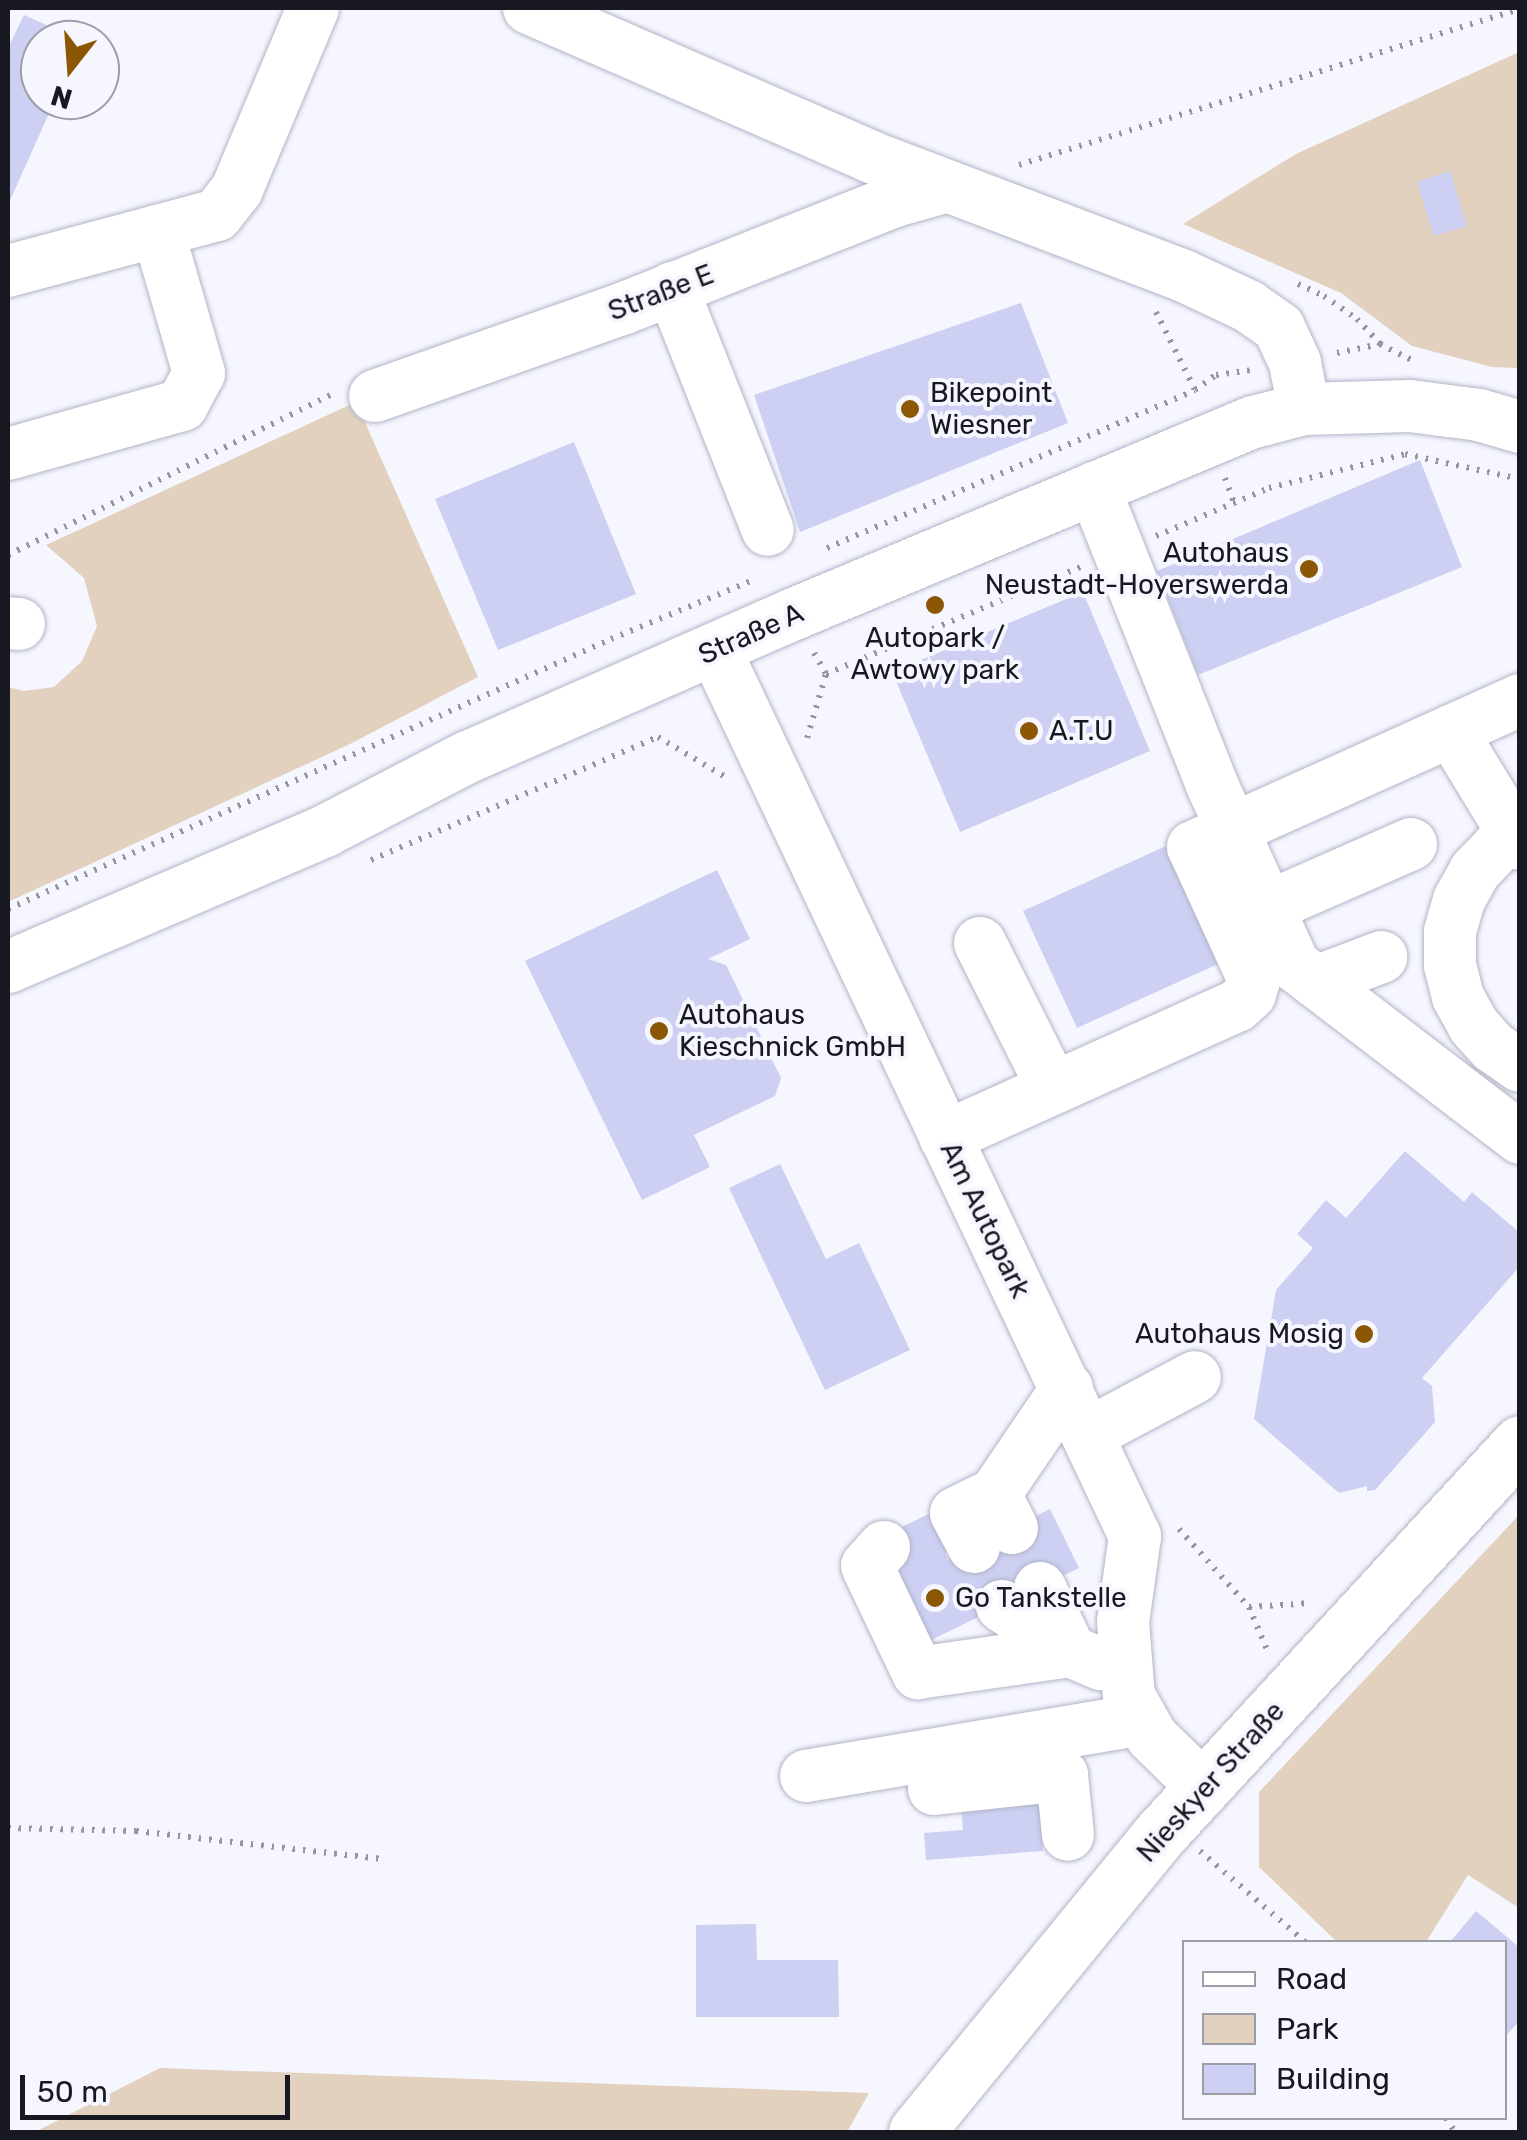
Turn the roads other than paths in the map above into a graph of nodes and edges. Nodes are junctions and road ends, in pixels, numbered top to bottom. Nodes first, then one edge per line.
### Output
1 (314, 8) edge
2 (529, 8) edge
3 (944, 187) junction
4 (158, 231) junction
5 (8, 271) edge
6 (672, 288) junction
7 (376, 396) road end
8 (1304, 409) junction
9 (1520, 426) edge
10 (8, 454) edge
11 (1094, 488) junction
12 (768, 530) dead end
13 (715, 650) junction
14 (1520, 700) edge
15 (1452, 731) junction
16 (1233, 829) junction
17 (1518, 838) edge
18 (1412, 844) dead end
19 (1270, 906) junction
20 (980, 943) dead end
21 (1381, 956) dead end
22 (8, 967) edge
23 (1316, 982) junction
24 (1520, 1066) edge
25 (1053, 1088) junction
26 (945, 1136) junction
27 (1520, 1138) edge
28 (1194, 1376) dead end
29 (1077, 1411) junction
30 (1520, 1443) edge
31 (976, 1520) dead end
32 (884, 1547) dead end
33 (1021, 1597) dead end
34 (1070, 1651) junction
35 (1131, 1696) junction
36 (806, 1776) dead end
37 (934, 1788) junction
38 (1204, 1788) junction
39 (1068, 1834) dead end
40 (916, 2132) edge

1 - 4 street
2 - 3 street
3 - 6 street, Straße E
3 - 8 street
4 - 5 street
4 - 10 street
6 - 7 street, Straße E
6 - 12 street
8 - 9 street, Straße A
8 - 11 street, Straße A
11 - 13 street, Straße A
11 - 16 street
13 - 22 street, Straße A
13 - 26 street, Am Autopark
14 - 15 street
15 - 16 street
15 - 17 street
16 - 19 street
16 - 25 street
17 - 24 street
18 - 19 street
19 - 23 street
20 - 25 street
21 - 23 street
23 - 27 street
25 - 26 street
26 - 29 street, Am Autopark
28 - 29 street
29 - 31 street
29 - 35 street, Am Autopark
30 - 38 main road, Nieskyer Straße
32 - 34 street
33 - 34 street
34 - 35 street
35 - 37 street
35 - 38 street
36 - 37 street
37 - 39 street
38 - 40 main road, Nieskyer Straße

